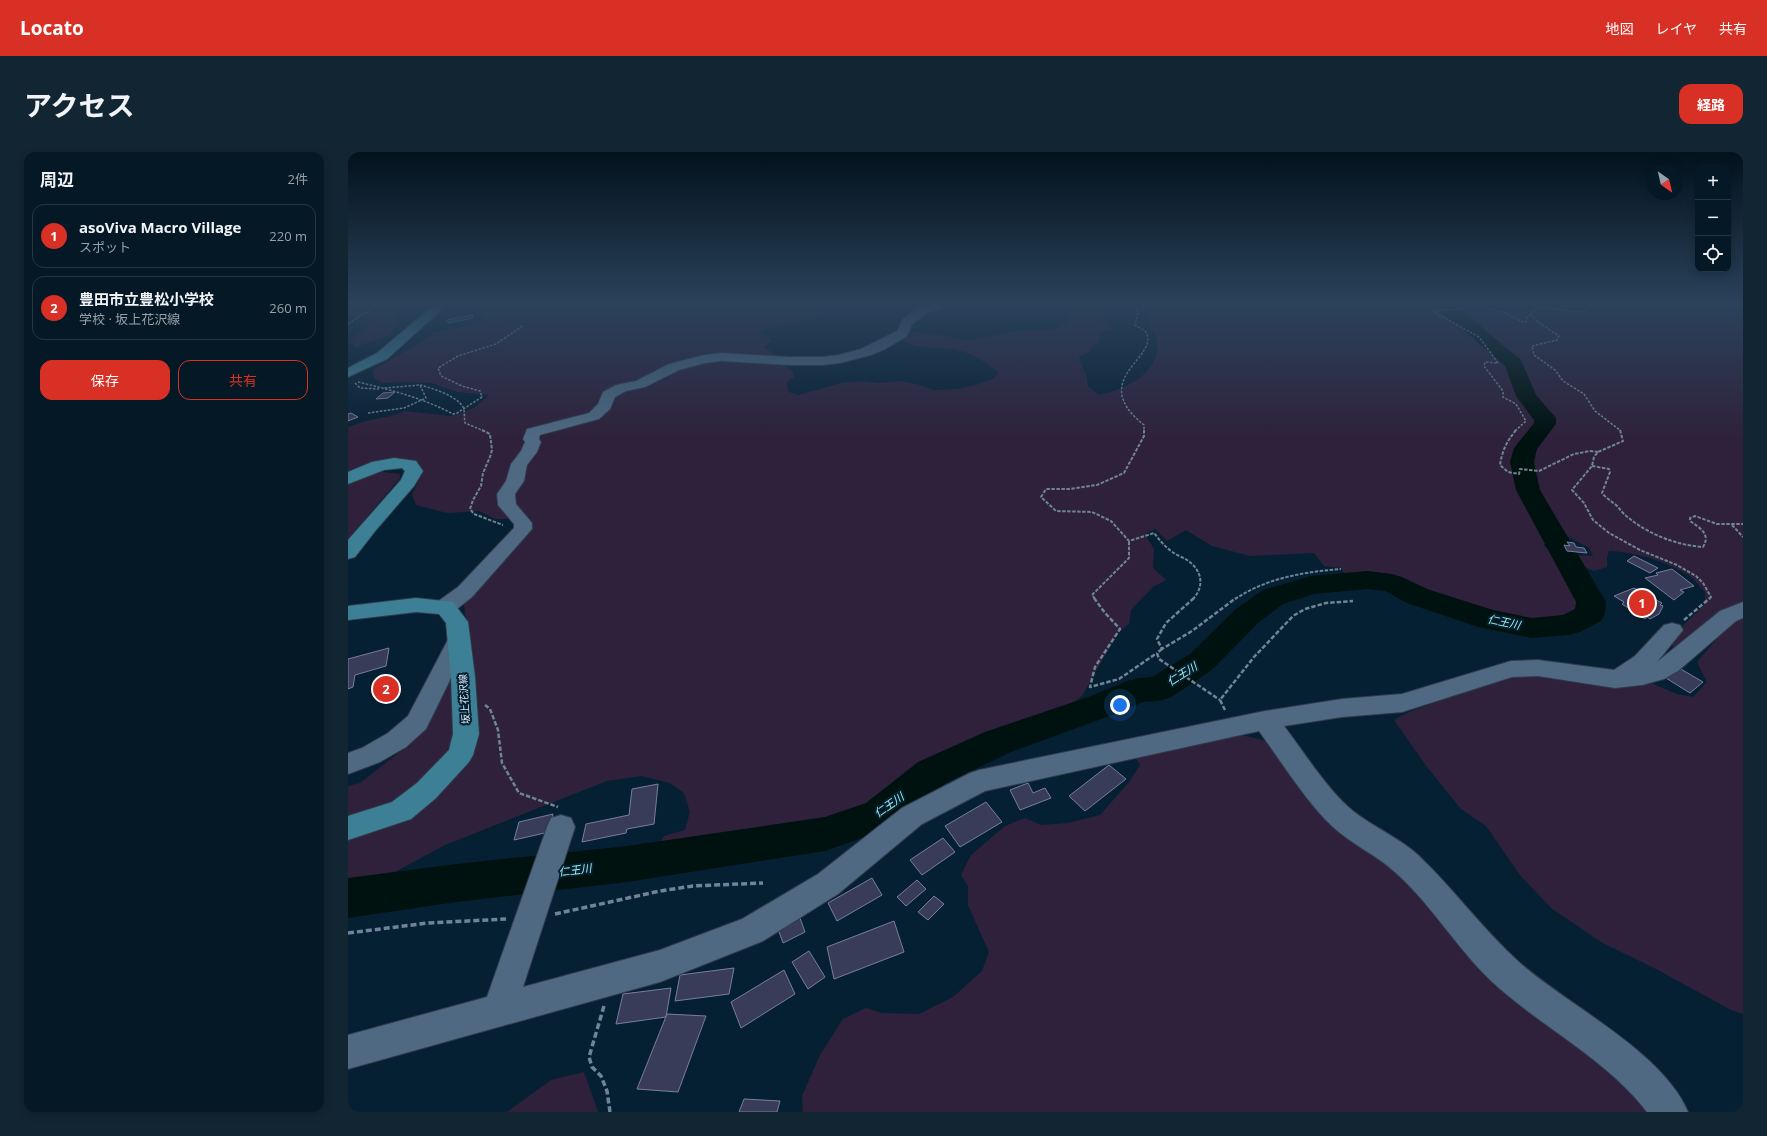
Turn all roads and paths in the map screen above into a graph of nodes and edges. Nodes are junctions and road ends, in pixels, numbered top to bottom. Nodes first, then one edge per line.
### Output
1 (390, 349) edge
2 (482, 349) edge
3 (873, 349) edge
4 (1144, 349) edge
5 (1489, 349) edge
6 (1533, 349) edge
7 (351, 377) edge
8 (420, 386) junction
9 (383, 388) junction
10 (423, 400) junction
11 (464, 409) junction
12 (368, 413) dead end
13 (1598, 452) junction
14 (1592, 466) junction
15 (348, 479) edge
16 (1743, 524) edge
17 (1732, 525) junction
18 (1743, 537) edge
19 (516, 538) junction
20 (1130, 541) junction
21 (348, 553) edge
22 (1341, 569) dead end
23 (1353, 601) dead end
24 (445, 607) junction
25 (1743, 610) edge
26 (348, 613) edge
27 (1672, 630) joint
28 (459, 639) junction
29 (1162, 649) junction
30 (1157, 653) junction
31 (1615, 679) junction
32 (1220, 700) junction
33 (465, 704) junction
34 (1265, 720) junction
35 (1233, 727) junction
36 (348, 764) edge
37 (348, 828) edge
38 (557, 837) joint
39 (608, 980) junction
40 (499, 1010) junction
41 (348, 1052) edge
42 (610, 1112) edge
43 (1670, 1112) edge

1 - 7 main road
2 - 11 path
3 - 19 street
4 - 20 path
5 - 13 path
6 - 13 path
7 - 9 path
7 - 9 path
8 - 9 path
8 - 10 path
8 - 11 path
9 - 10 path
10 - 11 path
10 - 12 path
11 - 19 path
13 - 14 path
14 - 17 path
14 - 27 path
15 - 21 main road
16 - 17 path
17 - 18 path
19 - 24 street
20 - 29 path
20 - 30 path
22 - 29 path
23 - 32 path
24 - 26 main road
24 - 28 main road, 坂上花沢線
25 - 31 street
27 - 31 street
28 - 33 main road, 坂上花沢線
28 - 36 street
29 - 30 path
30 - 32 path
31 - 34 street
32 - 35 path
33 - 37 main road, 坂上花沢線
33 - 38 path
34 - 35 street
34 - 43 street
35 - 39 street
38 - 40 street
39 - 40 street
39 - 42 path
40 - 41 street

